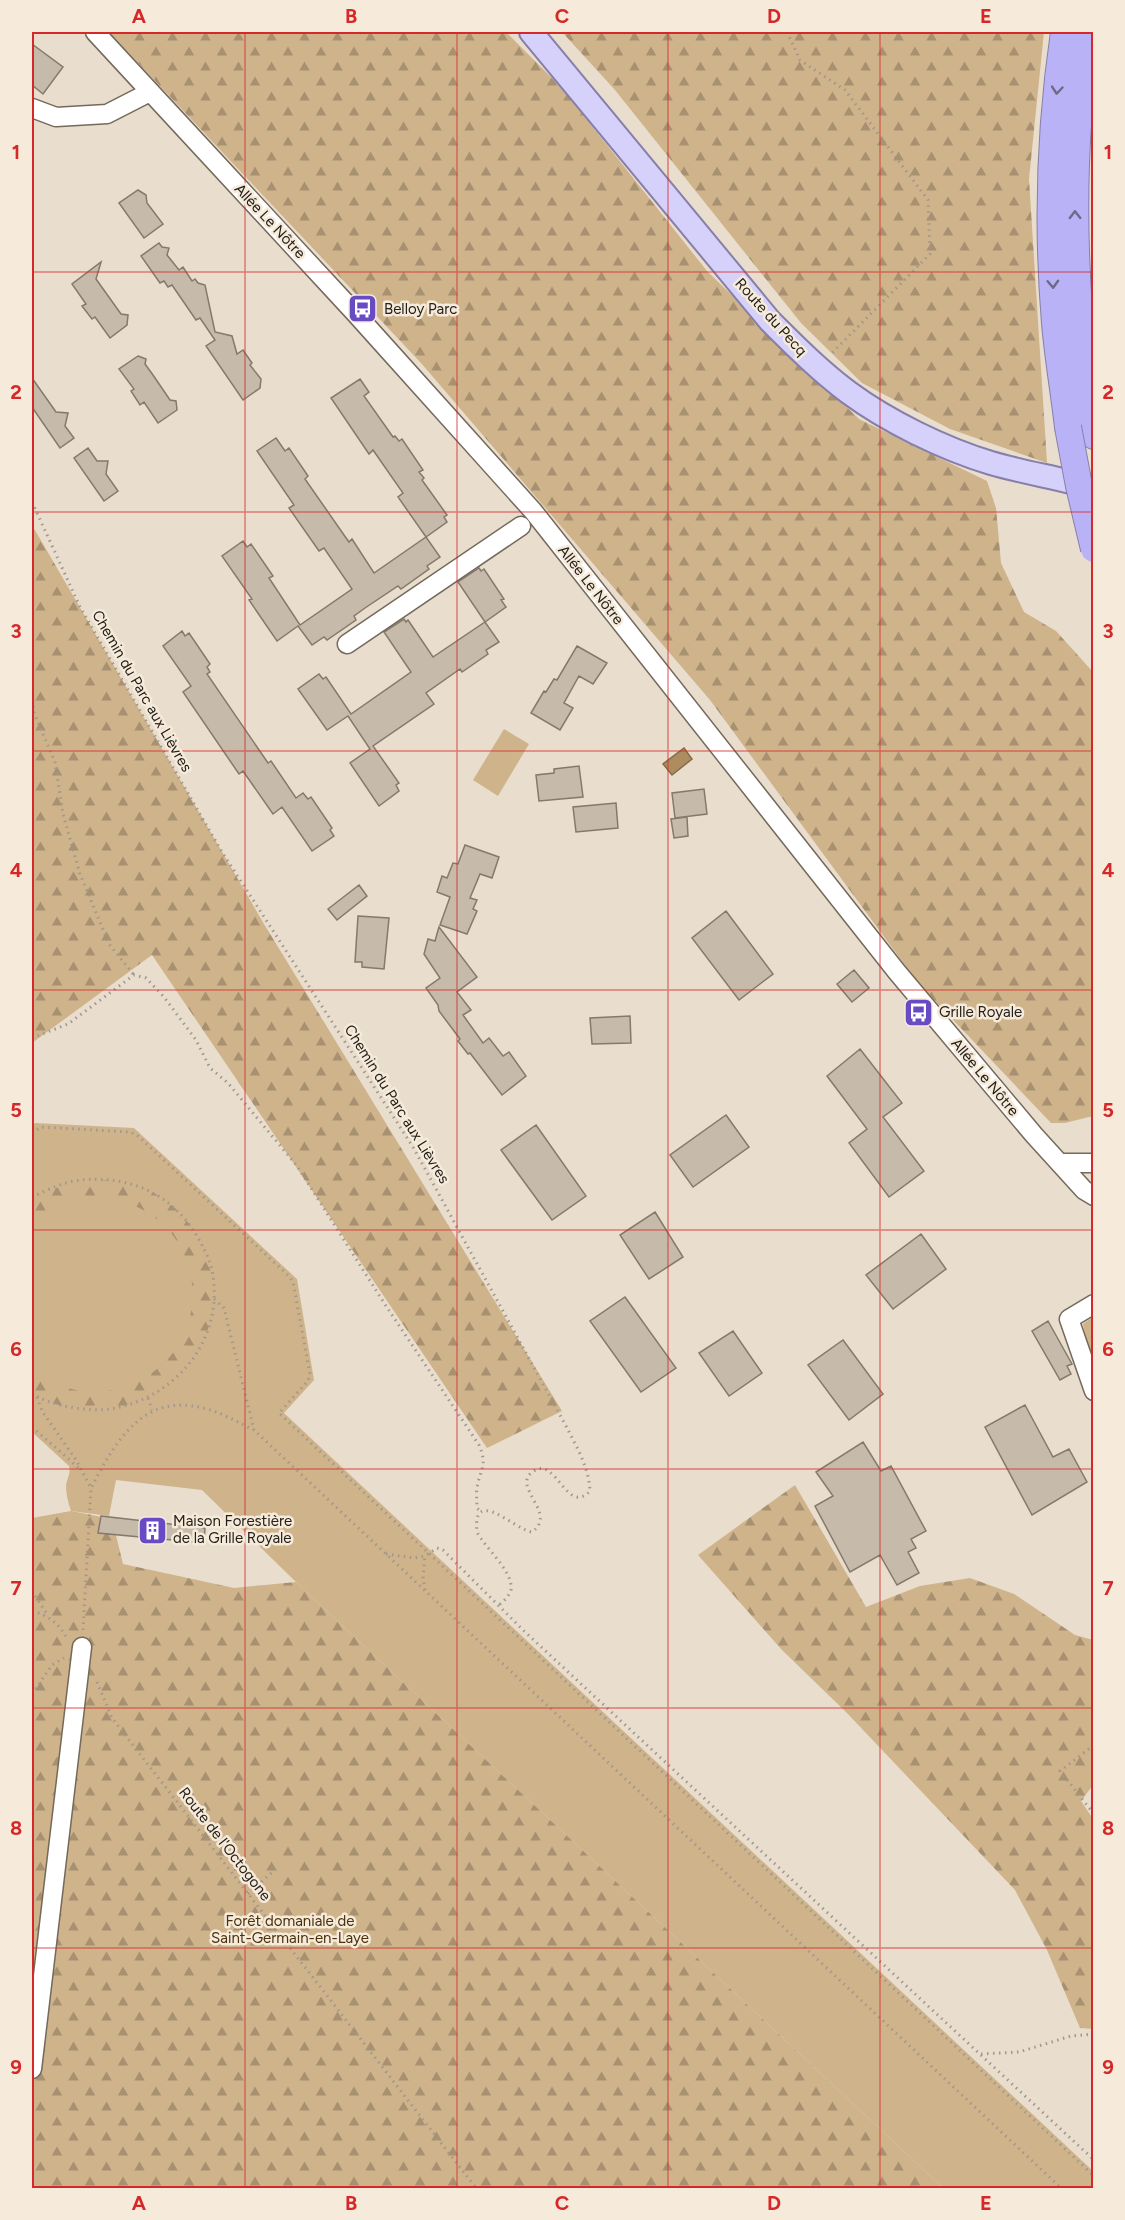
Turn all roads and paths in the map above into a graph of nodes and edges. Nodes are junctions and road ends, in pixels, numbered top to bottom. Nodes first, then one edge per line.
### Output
1 (95, 32) edge
2 (531, 32) edge
3 (787, 32) edge
4 (1064, 32) edge
5 (1088, 32) edge
6 (150, 92) junction
7 (32, 108) edge
8 (818, 367) junction
9 (1094, 436) edge
10 (1094, 488) edge
11 (32, 502) edge
12 (521, 526) dead end
13 (1094, 549) edge
14 (347, 644) dead end
15 (32, 694) edge
16 (134, 975) junction
17 (32, 1038) edge
18 (32, 1133) edge
19 (1060, 1163) junction
20 (1094, 1163) edge
21 (1094, 1196) edge
22 (32, 1197) edge
23 (214, 1298) junction
24 (1094, 1304) edge
25 (1094, 1391) edge
26 (32, 1393) edge
27 (37, 1397) junction
28 (148, 1398) junction
29 (152, 1410) junction
30 (32, 1427) edge
31 (254, 1430) junction
32 (81, 1470) junction
33 (91, 1488) junction
34 (482, 1512) junction
35 (386, 1554) junction
36 (427, 1555) junction
37 (32, 1591) edge
38 (426, 1591) junction
39 (499, 1605) junction
40 (32, 1611) edge
41 (48, 1616) junction
42 (73, 1648) junction
43 (95, 1678) dead end
44 (32, 1694) edge
45 (1094, 1745) edge
46 (1094, 1814) edge
47 (279, 1866) dead end
48 (248, 1894) junction
49 (1094, 2034) edge
50 (981, 2054) junction
51 (32, 2068) edge
52 (1094, 2160) edge
53 (1094, 2176) edge
54 (476, 2188) edge
55 (1061, 2188) edge

1 - 6 street, Allée Le Nôtre
2 - 8 main road, Route du Pecq
3 - 8 path
4 -> 13 highway, bridge
9 -> 5 highway
6 - 7 street
6 - 19 street, Allée Le Nôtre
8 - 10 main road, Route du Pecq
11 - 34 path, Chemin du Parc aux Lièvres
12 - 14 street
15 - 16 path
16 - 17 path
16 - 34 path
18 - 36 path
19 - 20 street
19 - 21 street, Allée Le Nôtre
22 - 23 path
23 - 28 path
23 - 31 path
24 - 25 street
26 - 27 path
27 - 28 path
27 - 32 path
28 - 29 path
29 - 31 path
29 - 33 path
30 - 32 path
31 - 35 path
32 - 33 path
33 - 42 path
34 - 39 path
35 - 36 path
35 - 38 path
36 - 38 path
36 - 39 path
36 - 53 path
37 - 41 path
38 - 55 path
39 - 50 path
40 - 41 path
41 - 42 path
42 - 44 path
42 - 51 street
43 - 48 path, Route de l'Octogone
45 - 46 path
47 - 48 path
48 - 54 path, Route de l'Octogone
49 - 50 path
50 - 52 path

